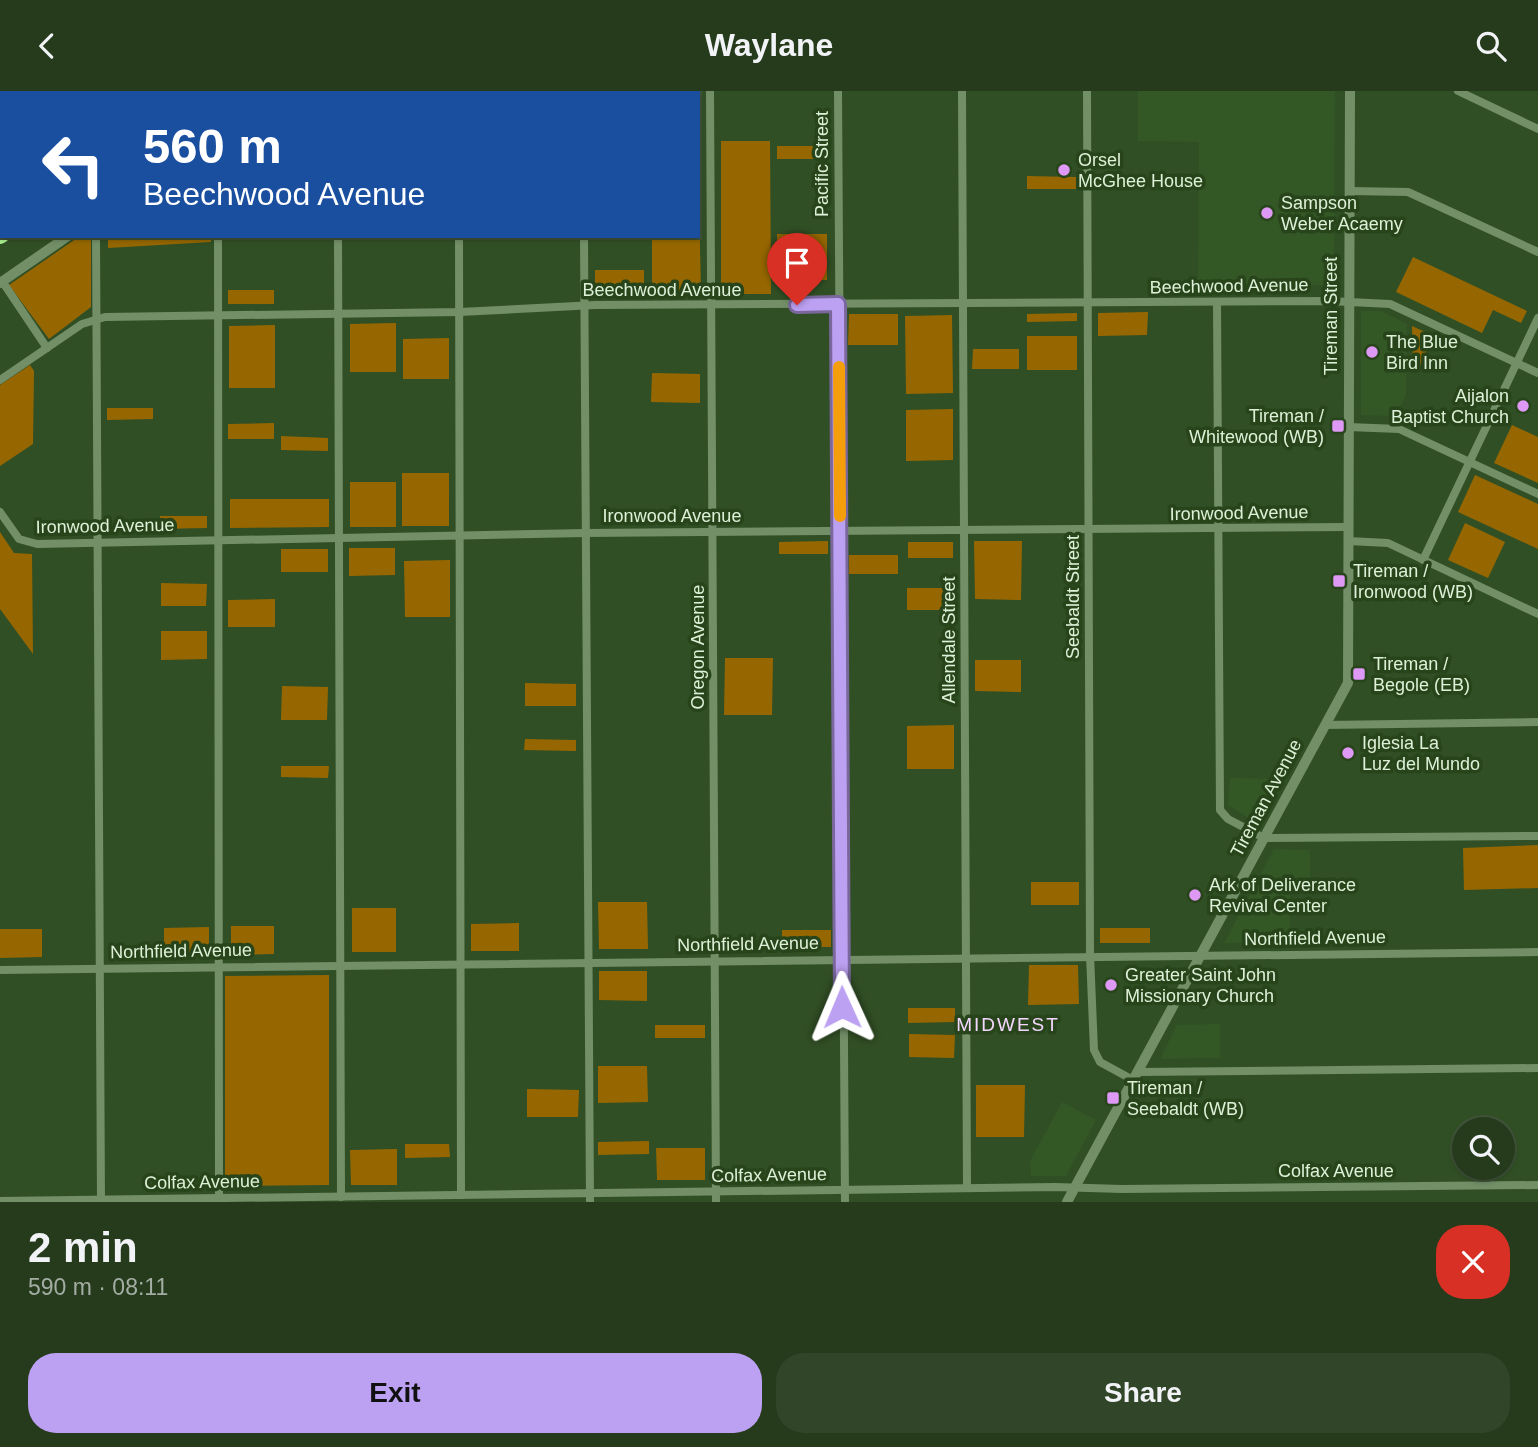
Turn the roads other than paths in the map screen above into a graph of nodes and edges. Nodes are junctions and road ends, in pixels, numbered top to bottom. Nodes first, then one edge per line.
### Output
1 (710, 91) edge
2 (838, 91) edge
3 (962, 91) edge
4 (1087, 91) edge
5 (1350, 91) edge
6 (1458, 91) edge
7 (1538, 129) edge
8 (1349, 191) junction
9 (65, 238) edge
10 (96, 238) edge
11 (218, 238) edge
12 (338, 238) edge
13 (459, 238) edge
14 (584, 238) edge
15 (1538, 252) edge
16 (1, 282) edge
17 (1349, 301) junction
18 (1217, 302) junction
19 (1088, 303) junction
20 (838, 304) junction
21 (712, 305) junction
22 (963, 305) junction
23 (584, 306) junction
24 (460, 312) junction
25 (338, 314) junction
26 (218, 316) junction
27 (97, 318) junction
28 (1538, 318) edge
29 (47, 348) junction
30 (1517, 363) junction
31 (1538, 373) edge
32 (0, 380) edge
33 (1348, 427) junction
34 (1470, 462) junction
35 (1538, 494) edge
36 (0, 512) edge
37 (1348, 527) junction
38 (1218, 529) junction
39 (1088, 530) junction
40 (840, 531) junction
41 (713, 532) junction
42 (964, 532) junction
43 (586, 533) junction
44 (459, 537) junction
45 (339, 539) junction
46 (219, 540) junction
47 (1348, 541) junction
48 (98, 542) junction
49 (1423, 560) junction
50 (1538, 614) edge
51 (1538, 722) edge
52 (1325, 725) junction
53 (1538, 836) edge
54 (1264, 838) junction
55 (1538, 951) edge
56 (1201, 954) junction
57 (1090, 955) junction
58 (966, 957) junction
59 (842, 958) junction
60 (715, 960) junction
61 (589, 962) junction
62 (461, 963) junction
63 (340, 965) junction
64 (219, 967) junction
65 (102, 968) junction
66 (0, 970) edge
67 (1538, 1068) edge
68 (1136, 1076) junction
69 (1538, 1185) edge
70 (967, 1188) junction
71 (1075, 1188) junction
72 (845, 1190) junction
73 (716, 1192) junction
74 (461, 1195) junction
75 (341, 1197) junction
76 (219, 1198) junction
77 (590, 1198) edge
78 (0, 1201) edge
79 (102, 1201) edge
80 (716, 1202) edge
81 (845, 1202) edge
82 (1068, 1202) edge

1 - 21 street, Oregon Avenue
2 - 20 street, Pacific Street
3 - 22 street, Allendale Street
4 - 19 street, Seebaldt Street
5 - 8 street, Tireman Street
6 - 7 street
8 - 15 street
8 - 17 street, Tireman Street
9 - 16 street
10 - 27 street
11 - 26 street
12 - 25 street
13 - 24 street
14 - 23 street
16 - 29 street
17 - 18 street, Beechwood Avenue
17 - 30 street, Beechwood Avenue
17 - 33 street, Tireman Street
18 - 19 street, Beechwood Avenue
18 - 38 street
19 - 22 street, Beechwood Avenue
19 - 39 street, Seebaldt Street
20 - 21 street, Beechwood Avenue
20 - 22 street, Beechwood Avenue
20 - 40 street, Pacific Street
21 - 23 street, Beechwood Avenue
21 - 41 street, Oregon Avenue
22 - 42 street, Allendale Street
23 - 24 street, Beechwood Avenue
23 - 43 street
24 - 25 street, Beechwood Avenue
24 - 44 street
25 - 26 street, Beechwood Avenue
25 - 45 street
26 - 27 street, Beechwood Avenue
26 - 46 street
27 - 29 street, Beechwood Avenue
27 - 48 street
28 - 30 street
29 - 32 street, Beechwood Avenue
30 - 31 street, Beechwood Avenue
30 - 34 street
33 - 34 street
33 - 37 street, Tireman Street
34 - 35 street
34 - 49 street
36 - 48 street, Ironwood Avenue
37 - 38 street, Ironwood Avenue
37 - 47 street, Tireman Street
38 - 39 street, Ironwood Avenue
38 - 54 street
39 - 42 street, Ironwood Avenue
39 - 57 street, Seebaldt Street
40 - 41 street, Ironwood Avenue
40 - 42 street, Ironwood Avenue
40 - 59 street, Pacific Street
41 - 43 street, Ironwood Avenue
41 - 60 street, Oregon Avenue
42 - 58 street, Allendale Street
43 - 44 street, Ironwood Avenue
43 - 61 street
44 - 45 street, Ironwood Avenue
44 - 62 street
45 - 46 street, Ironwood Avenue
45 - 63 street
46 - 48 street, Ironwood Avenue
46 - 64 street
47 - 49 street
47 - 52 street, Tireman Avenue
48 - 65 street
49 - 50 street
51 - 52 street
52 - 54 street, Tireman Avenue
53 - 54 street
54 - 56 street, Tireman Avenue
55 - 56 street, Northfield Avenue
56 - 57 street, Northfield Avenue
56 - 68 street, Tireman Avenue
57 - 58 street, Northfield Avenue
57 - 68 street, Seebaldt Street
58 - 59 street, Northfield Avenue
58 - 70 street, Allendale Street
59 - 60 street, Northfield Avenue
59 - 72 street, Pacific Street
60 - 61 street, Northfield Avenue
60 - 73 street, Oregon Avenue
61 - 62 street, Northfield Avenue
61 - 77 street
62 - 63 street, Northfield Avenue
62 - 74 street
63 - 64 street, Northfield Avenue
63 - 75 street
64 - 65 street, Northfield Avenue
64 - 76 street
65 - 66 street, Northfield Avenue
65 - 79 street
67 - 68 street
68 - 71 street, Tireman Avenue
69 - 71 street, Colfax Avenue
70 - 71 street, Colfax Avenue
70 - 72 street, Colfax Avenue
71 - 82 street, Tireman Avenue
72 - 73 street, Colfax Avenue
72 - 81 street, Pacific Street
73 - 77 street, Colfax Avenue
73 - 80 street, Oregon Avenue
74 - 75 street, Colfax Avenue
74 - 77 street, Colfax Avenue
75 - 76 street, Colfax Avenue
76 - 79 street, Colfax Avenue
78 - 79 street, Colfax Avenue

